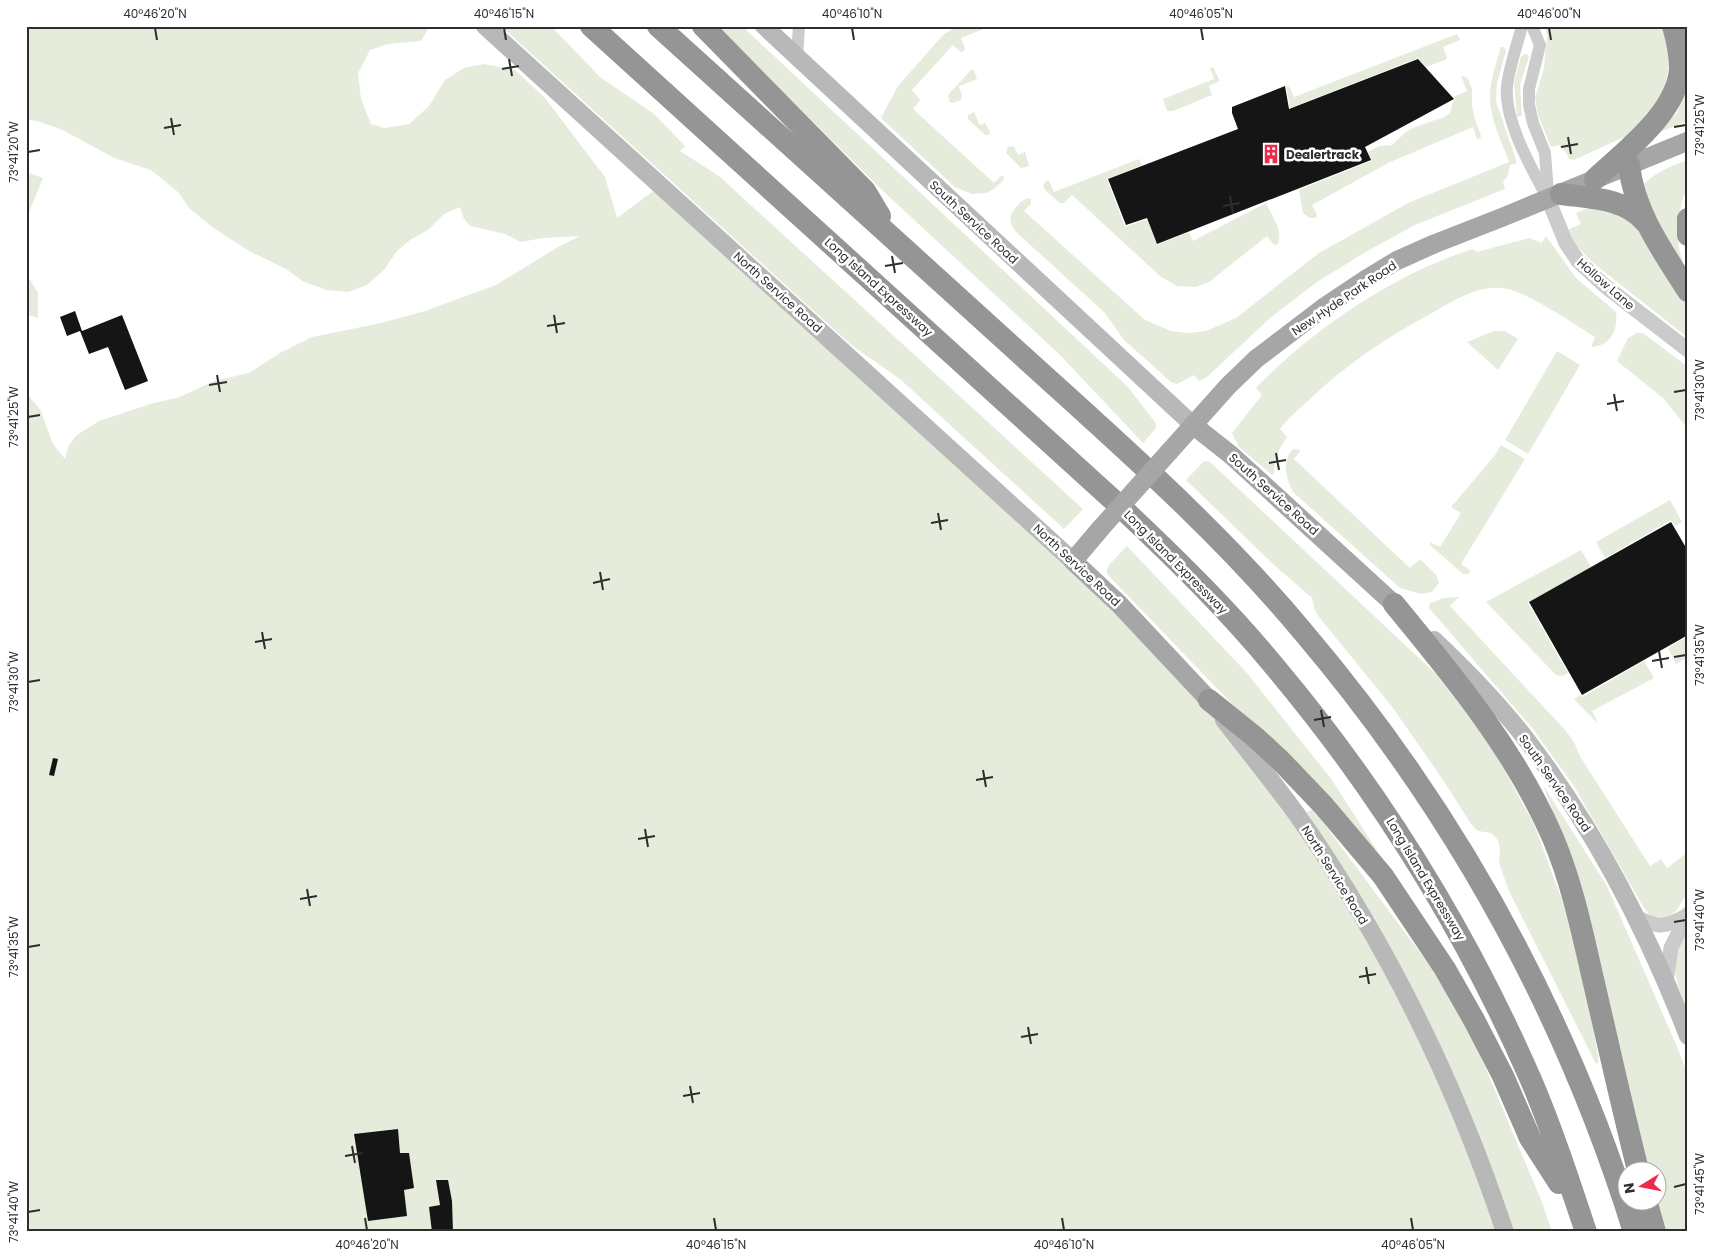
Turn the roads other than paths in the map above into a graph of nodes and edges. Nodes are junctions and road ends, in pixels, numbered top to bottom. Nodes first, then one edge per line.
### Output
1 (485, 26) edge
2 (591, 26) edge
3 (658, 26) edge
4 (703, 26) edge
5 (764, 26) edge
6 (799, 26) edge
7 (1522, 26) edge
8 (1532, 26) edge
9 (1673, 26) edge
10 (797, 56) junction
11 (1688, 141) edge
12 (1629, 165) junction
13 (1595, 180) junction
14 (1555, 196) junction
15 (1688, 219) edge
16 (1647, 225) junction
17 (1688, 235) edge
18 (894, 238) junction
19 (1688, 291) edge
20 (1688, 350) edge
21 (1193, 425) junction
22 (1073, 561) junction
23 (1394, 604) junction
24 (1209, 700) junction
25 (1687, 915) edge
26 (1636, 917) junction
27 (1666, 982) junction
28 (1688, 1036) edge
29 (1636, 1160) edge
30 (1649, 1210) edge
31 (1583, 1223) edge
32 (1504, 1232) edge
33 (1634, 1232) edge
34 (1655, 1232) edge

1 - 22 main road, North Service Road
2 - 31 highway, Long Island Expressway
3 - 18 highway
4 - 18 highway
5 - 10 main road, South Service Road
6 - 10 street
7 - 14 street
8 - 14 street
9 - 13 highway
10 - 21 main road, South Service Road
11 - 12 main road, New Hyde Park Road
12 - 13 main road, New Hyde Park Road
12 - 16 highway
13 - 14 main road, New Hyde Park Road
14 - 16 highway
14 - 20 street, Hollow Lane
14 - 21 main road, New Hyde Park Road
15 - 17 highway
16 - 19 highway
18 - 33 highway
21 - 22 main road, New Hyde Park Road, bridge
21 - 23 main road, South Service Road
22 - 24 main road, North Service Road
23 - 26 main road, South Service Road
23 - 29 highway
24 - 31 highway
24 - 32 main road, North Service Road
25 - 26 street
25 - 27 street
26 - 27 main road, South Service Road
27 - 28 main road, South Service Road
30 - 34 highway

